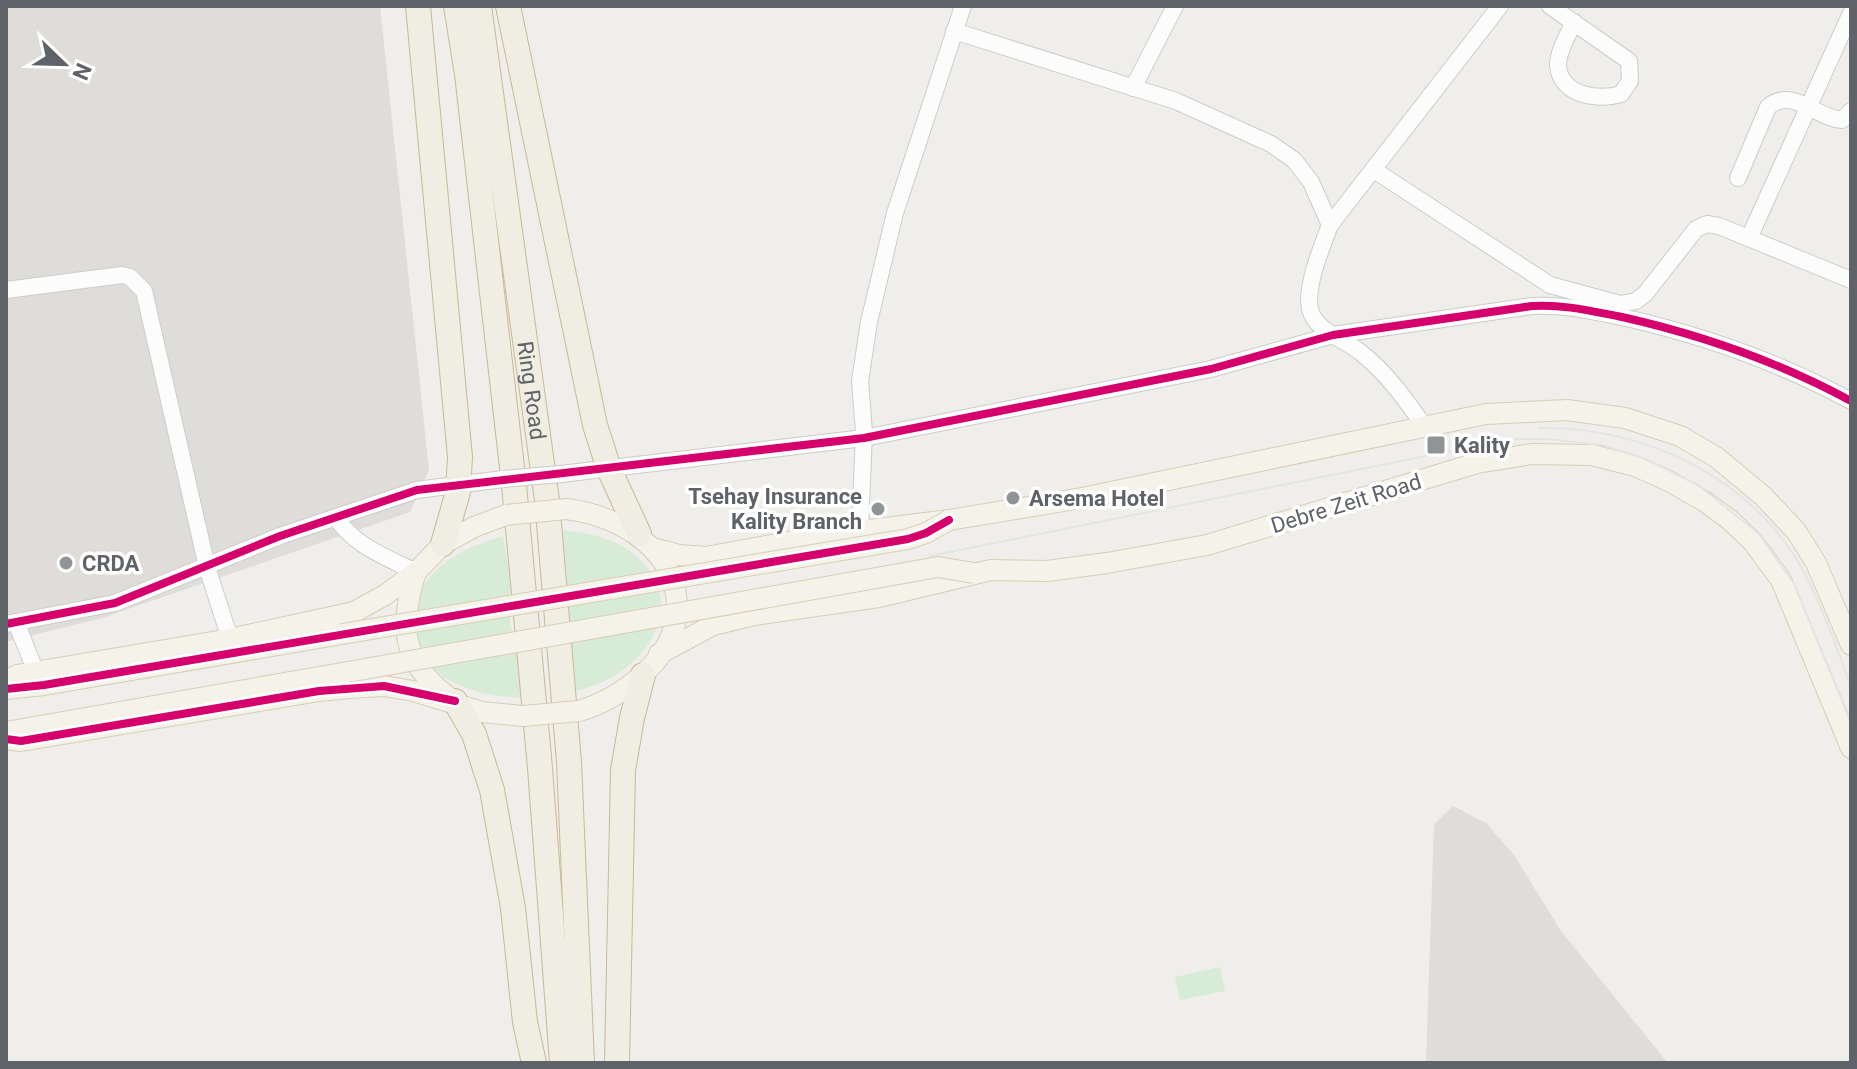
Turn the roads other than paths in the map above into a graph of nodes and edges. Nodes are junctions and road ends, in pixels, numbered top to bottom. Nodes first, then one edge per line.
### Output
1 (418, 6) edge
2 (456, 6) edge
3 (479, 6) edge
4 (508, 6) edge
5 (963, 6) edge
6 (1175, 6) edge
7 (1500, 6) edge
8 (1550, 6) edge
9 (1851, 13) edge
10 (1574, 22) junction
11 (954, 31) junction
12 (1133, 88) junction
13 (1809, 107) junction
14 (1851, 111) edge
15 (1374, 170) junction
16 (1738, 178) dead end
17 (1330, 225) junction
18 (1749, 238) junction
19 (1851, 280) edge
20 (1550, 285) junction
21 (6, 290) edge
22 (1560, 304) junction
23 (1333, 335) junction
24 (1851, 401) edge
25 (1424, 426) junction
26 (864, 438) junction
27 (609, 469) junction
28 (459, 485) junction
29 (336, 517) junction
30 (949, 520) junction
31 (860, 531) junction
32 (645, 541) junction
33 (443, 544) junction
34 (207, 567) junction
35 (416, 572) junction
36 (974, 573) junction
37 (11, 623) edge
38 (230, 639) junction
39 (1851, 645) edge
40 (659, 654) junction
41 (36, 672) junction
42 (643, 675) junction
43 (6, 682) edge
44 (6, 689) edge
45 (455, 701) junction
46 (6, 732) edge
47 (6, 739) edge
48 (1851, 748) edge
49 (525, 1022) junction
50 (618, 1062) edge
51 (527, 1063) edge
52 (534, 1063) edge
53 (562, 1063) edge
54 (582, 1063) edge

1 - 28 highway
2 - 53 highway, Ring Road
3 - 54 highway, Ring Road
4 - 27 highway
5 - 11 street
6 - 12 street
7 - 15 street
8 - 10 street
9 - 13 street
10 - 10 street
11 - 12 street
11 - 26 street
12 - 17 street
13 - 14 street
13 - 16 street
13 - 18 street
15 - 17 street
15 - 20 street
17 - 23 street
18 - 19 street
18 - 20 street
20 - 22 street
21 - 34 street
22 - 23 street
22 - 24 street
23 - 25 street
23 - 26 street
25 - 30 main road
25 - 39 main road
26 - 27 street
26 - 31 street
27 - 28 street, bridge
27 - 32 highway
28 - 29 street
28 - 33 highway
29 - 34 street
29 - 35 street
30 - 31 main road
30 - 44 main road, bridge
31 - 32 main road
32 - 33 main road, bridge
32 - 40 main road
33 - 35 main road
34 - 37 street
34 - 38 street
35 - 38 main road
35 - 45 main road
36 - 40 main road
36 - 46 main road, bridge
36 - 48 main road, Debre Zeit Road
37 - 41 street
38 - 41 main road
40 - 42 main road
41 - 43 main road
42 - 45 main road, bridge
42 - 50 highway
45 - 47 main road
45 - 49 highway
49 - 51 street
49 - 52 highway

